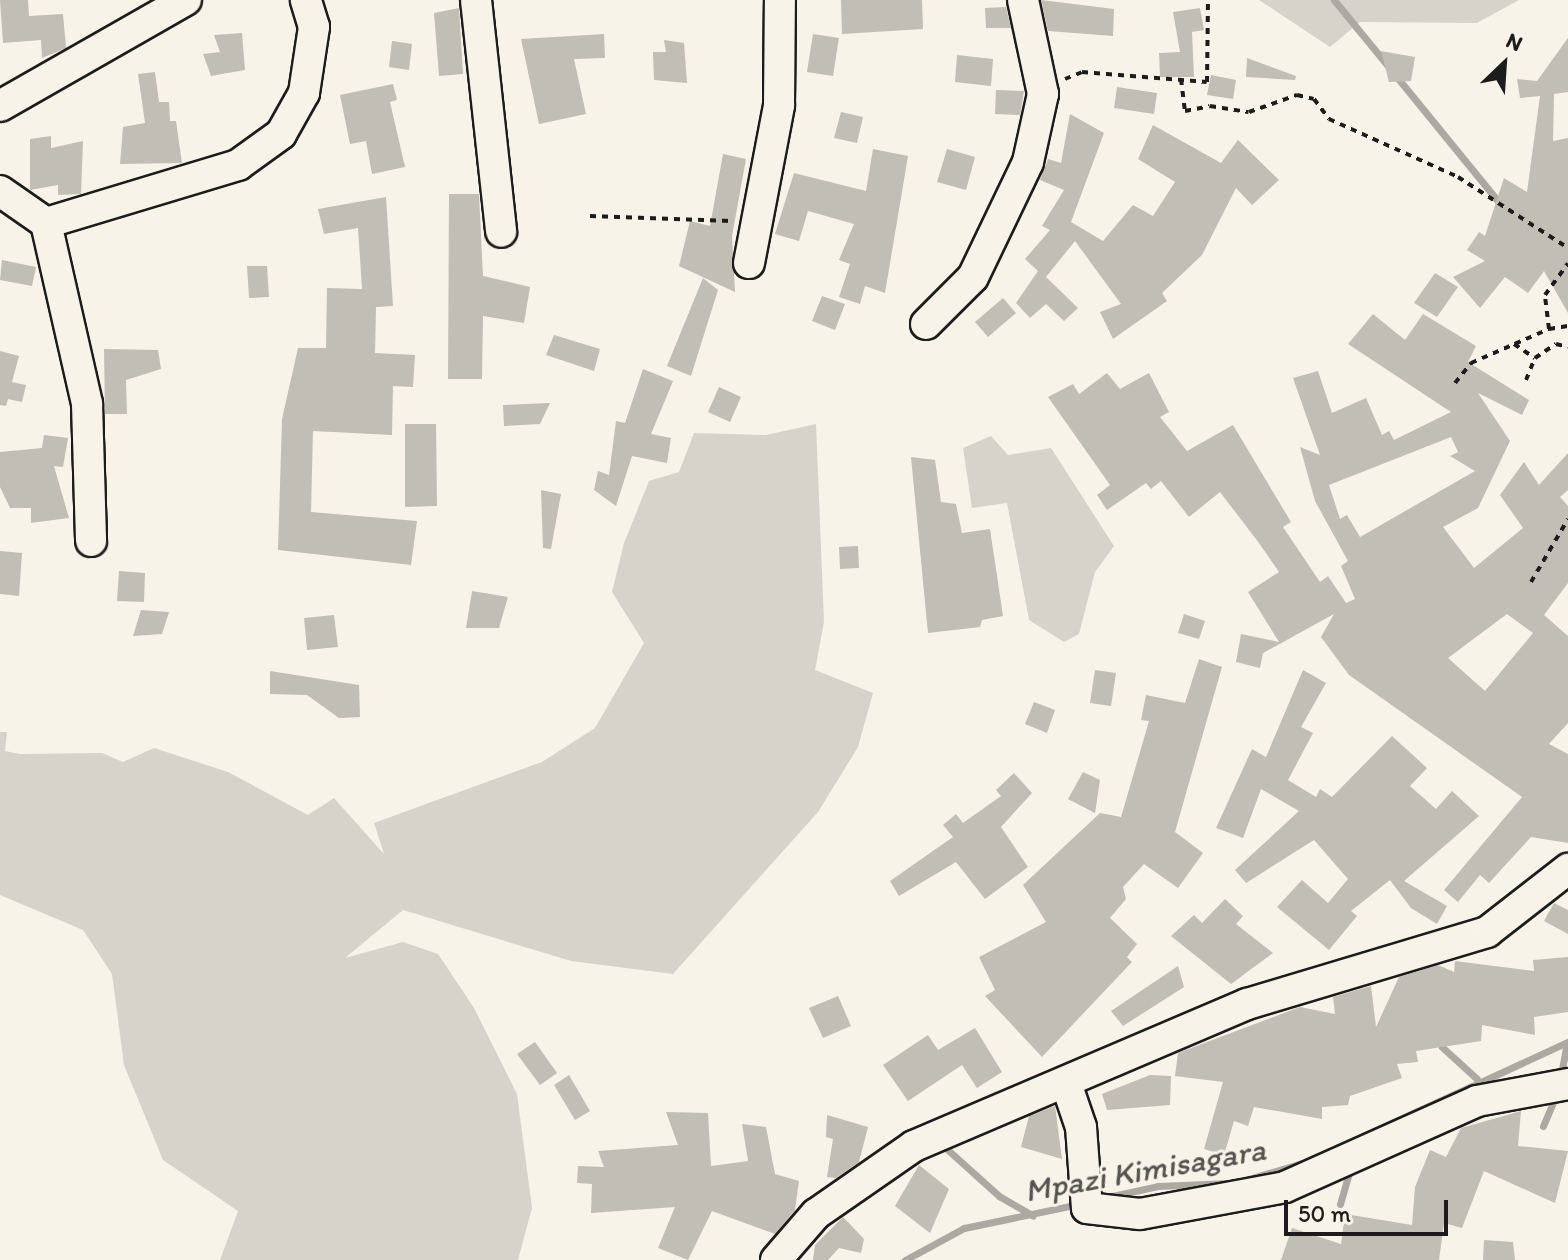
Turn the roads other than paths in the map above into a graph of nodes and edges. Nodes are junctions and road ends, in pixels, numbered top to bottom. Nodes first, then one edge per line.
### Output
1 (186, 0) edge
2 (306, 0) edge
3 (476, 0) edge
4 (780, 0) edge
5 (1023, 0) edge
6 (0, 106) edge
7 (0, 191) edge
8 (46, 223) junction
9 (501, 232) dead end
10 (749, 263) dead end
11 (926, 324) dead end
12 (91, 541) dead end
13 (1568, 869) edge
14 (1066, 1083) junction
15 (1568, 1084) edge
16 (776, 1260) edge

1 - 6 street
2 - 8 street
3 - 9 street
4 - 10 street
5 - 11 street
7 - 8 street
8 - 12 street
13 - 14 street
14 - 15 street
14 - 16 street

